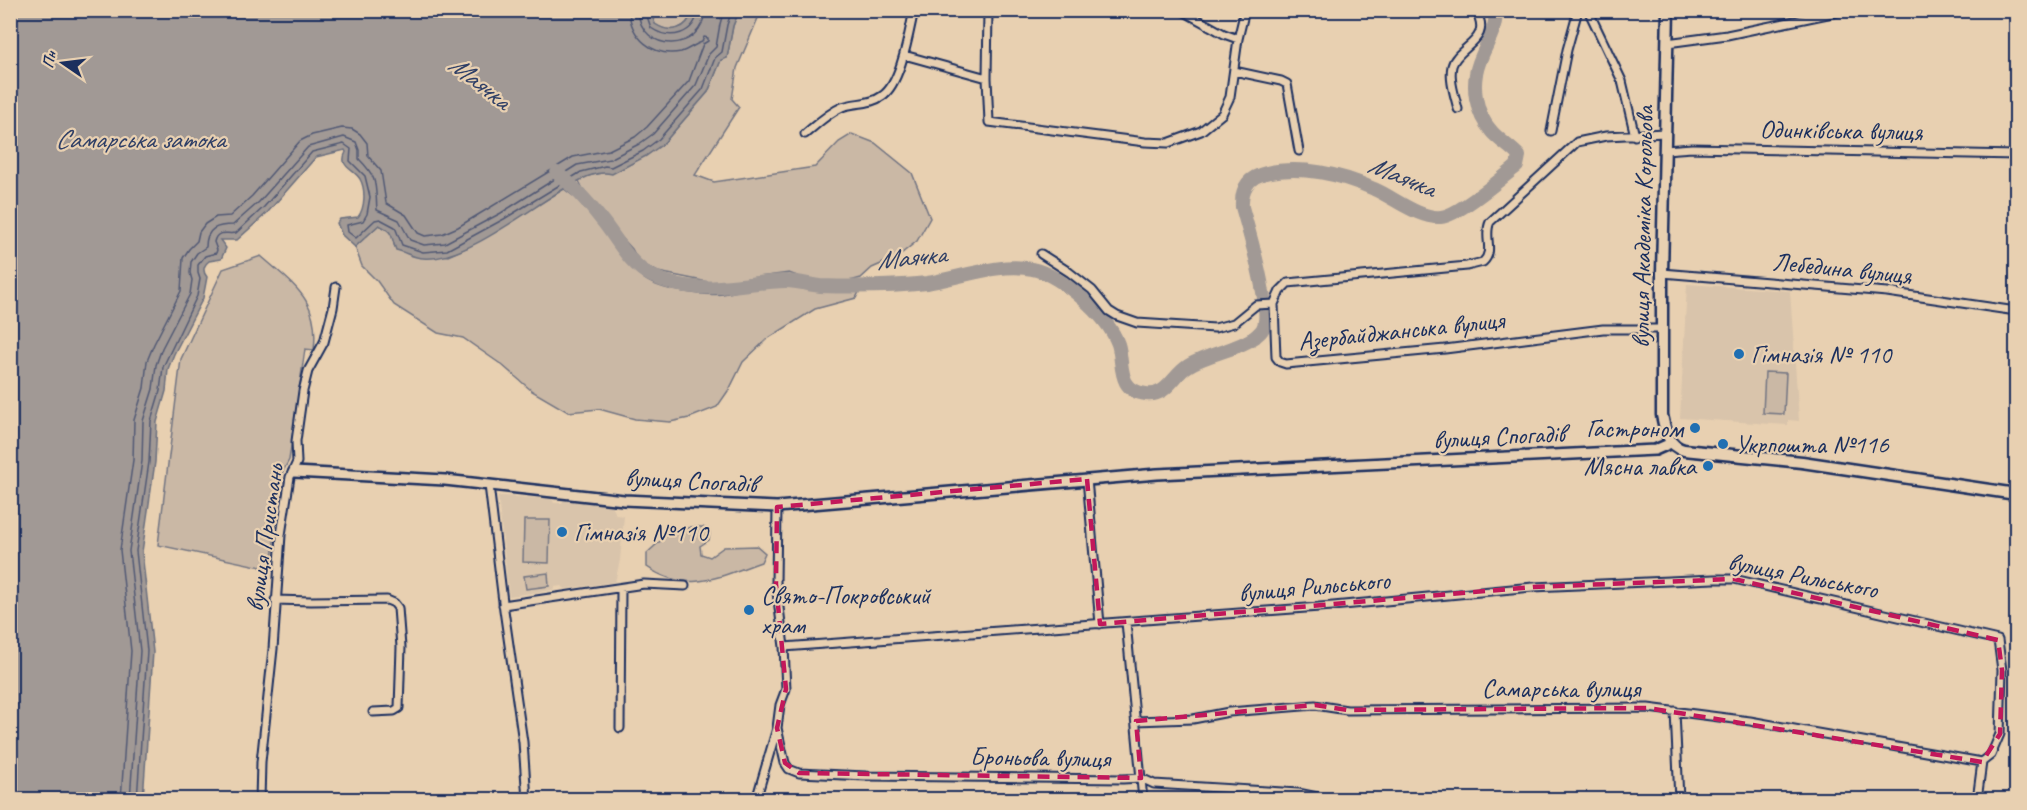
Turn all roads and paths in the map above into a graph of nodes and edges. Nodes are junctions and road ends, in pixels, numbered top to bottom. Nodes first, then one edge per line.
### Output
1 (914, 10) edge
2 (988, 10) edge
3 (1181, 10) edge
4 (1245, 10) edge
5 (1475, 10) edge
6 (1578, 10) edge
7 (1588, 10) edge
8 (1668, 10) edge
9 (1847, 10) edge
10 (1238, 39) junction
11 (1667, 43) junction
12 (904, 55) junction
13 (1234, 71) junction
14 (987, 78) junction
15 (1458, 109) dead end
16 (1551, 131) dead end
17 (1665, 133) junction
18 (805, 134) dead end
19 (1635, 136) junction
20 (1665, 150) junction
21 (1299, 151) dead end
22 (2016, 155) edge
23 (1041, 254) dead end
24 (1662, 273) junction
25 (336, 287) dead end
26 (1271, 304) junction
27 (2016, 311) edge
28 (1662, 329) junction
29 (1671, 443) junction
30 (294, 472) junction
31 (1087, 479) junction
32 (489, 485) junction
33 (2016, 494) edge
34 (777, 507) junction
35 (685, 586) dead end
36 (621, 589) junction
37 (275, 600) junction
38 (503, 605) junction
39 (1126, 622) junction
40 (1100, 624) junction
41 (783, 647) junction
42 (1675, 711) junction
43 (373, 712) dead end
44 (1136, 721) junction
45 (620, 728) dead end
46 (777, 728) junction
47 (1982, 762) junction
48 (1141, 778) junction
49 (260, 800) edge
50 (527, 800) edge
51 (756, 800) edge
52 (1143, 800) edge
53 (1332, 800) edge
54 (1679, 800) edge
55 (1977, 800) edge

1 - 12 street
2 - 14 street
3 - 10 street
4 - 10 street
5 - 15 street
6 - 16 street
7 - 19 street
8 - 11 main road, вулиця Академіка Корольова
9 - 11 street
10 - 13 street
11 - 17 main road, вулиця Академіка Корольова
12 - 14 street
12 - 18 street
13 - 14 street
13 - 21 street
17 - 19 street, Азербайджанська вулиця
17 - 20 main road, вулиця Академіка Корольова
19 - 26 street, Азербайджанська вулиця
20 - 22 street, Одинківська вулиця
20 - 24 main road, вулиця Академіка Корольова
23 - 26 street
24 - 27 street, Лебедина вулиця
24 - 28 main road, вулиця Академіка Корольова
25 - 30 street, вулиця Пристань
26 - 28 street, Азербайджанська вулиця
28 - 29 main road, вулиця Академіка Корольова
29 - 31 street, вулиця Спогадів
29 - 33 main road
30 - 32 street, вулиця Спогадів
30 - 37 street, вулиця Пристань
31 - 34 street, вулиця Спогадів
31 - 40 street
32 - 34 street, вулиця Спогадів
32 - 38 street
34 - 41 street
35 - 36 street
36 - 38 street
36 - 45 street
37 - 43 street
37 - 49 street, вулиця Пристань
38 - 50 street
39 - 40 street, вулиця Рильського
39 - 44 street
39 - 47 street, вулиця Рильського
40 - 41 street, вулиця Рильського
41 - 46 street
42 - 44 street, Самарська вулиця
42 - 47 street, Самарська вулиця
42 - 54 street
44 - 48 street
46 - 48 street, Броньова вулиця
46 - 51 street
47 - 55 street
48 - 52 street
48 - 53 street, Броньова вулиця

